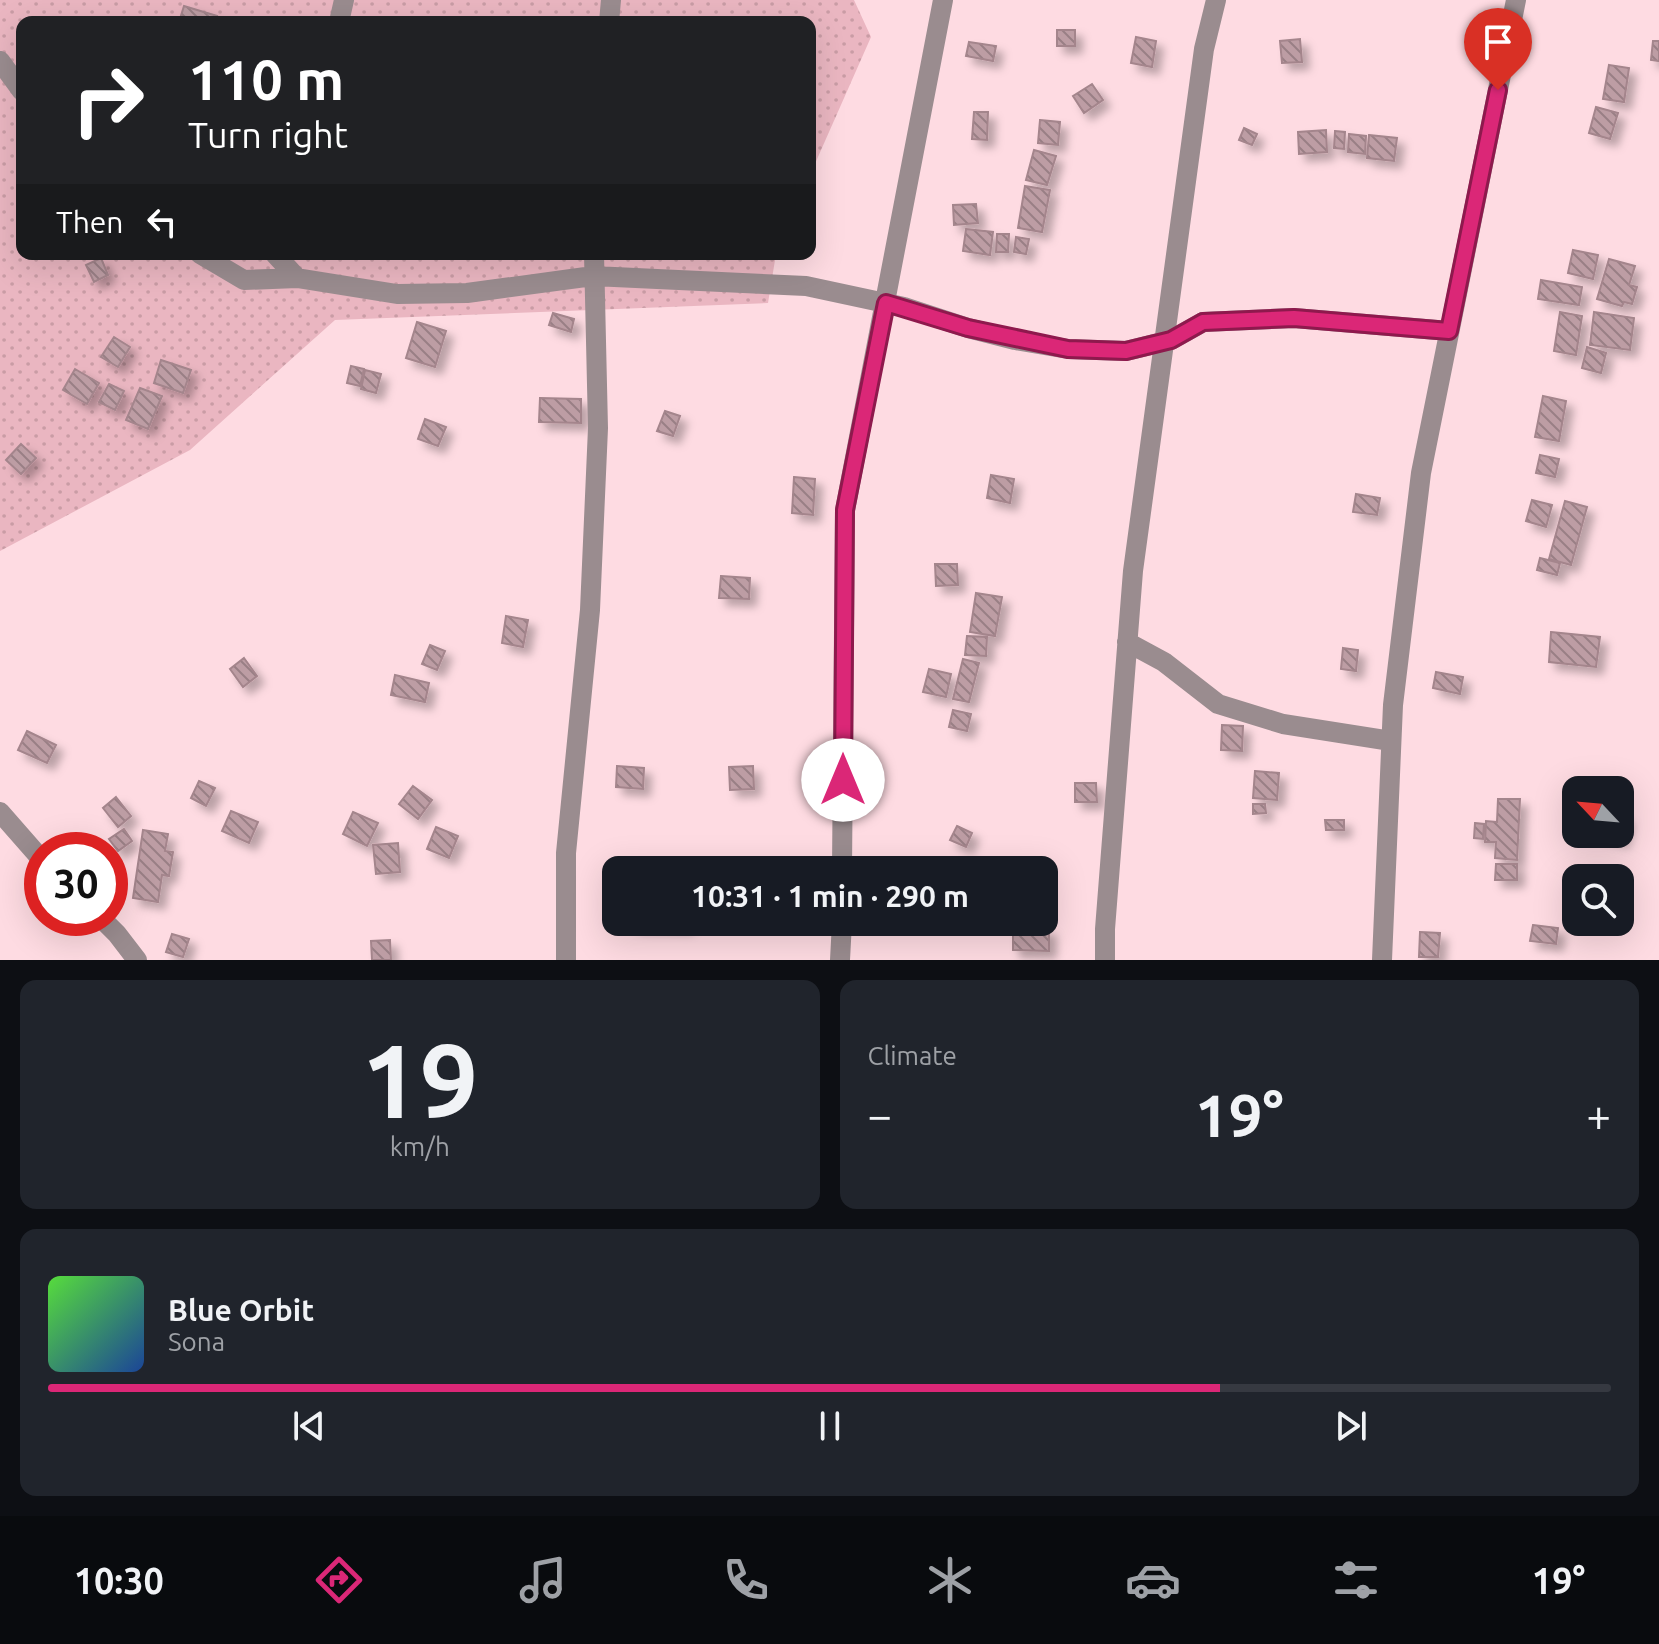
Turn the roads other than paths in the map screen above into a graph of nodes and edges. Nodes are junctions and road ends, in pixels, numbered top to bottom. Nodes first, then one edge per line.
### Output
1 (943, 0) edge
2 (1216, 0) edge
3 (1516, 0) edge
4 (0, 61) edge
5 (16, 83) edge
6 (210, 260) edge
7 (280, 260) edge
8 (594, 260) edge
9 (593, 276) junction
10 (297, 278) junction
11 (886, 303) junction
12 (1449, 331) junction
13 (1164, 342) junction
14 (1127, 642) junction
15 (1391, 741) junction
16 (0, 812) edge
17 (24, 839) edge
18 (842, 856) edge
19 (119, 936) edge
20 (841, 936) edge
21 (137, 960) edge
22 (566, 960) edge
23 (840, 960) edge
24 (1105, 960) edge
25 (1382, 960) edge

1 - 11 street
2 - 13 street
3 - 12 street
4 - 5 street
6 - 10 street
7 - 10 street
8 - 9 street
9 - 10 street
9 - 11 street
9 - 22 street
11 - 13 street
11 - 18 street
12 - 13 street
12 - 15 street
13 - 14 street
14 - 15 street
14 - 24 street
15 - 25 street
16 - 17 street
19 - 21 street
20 - 23 street

